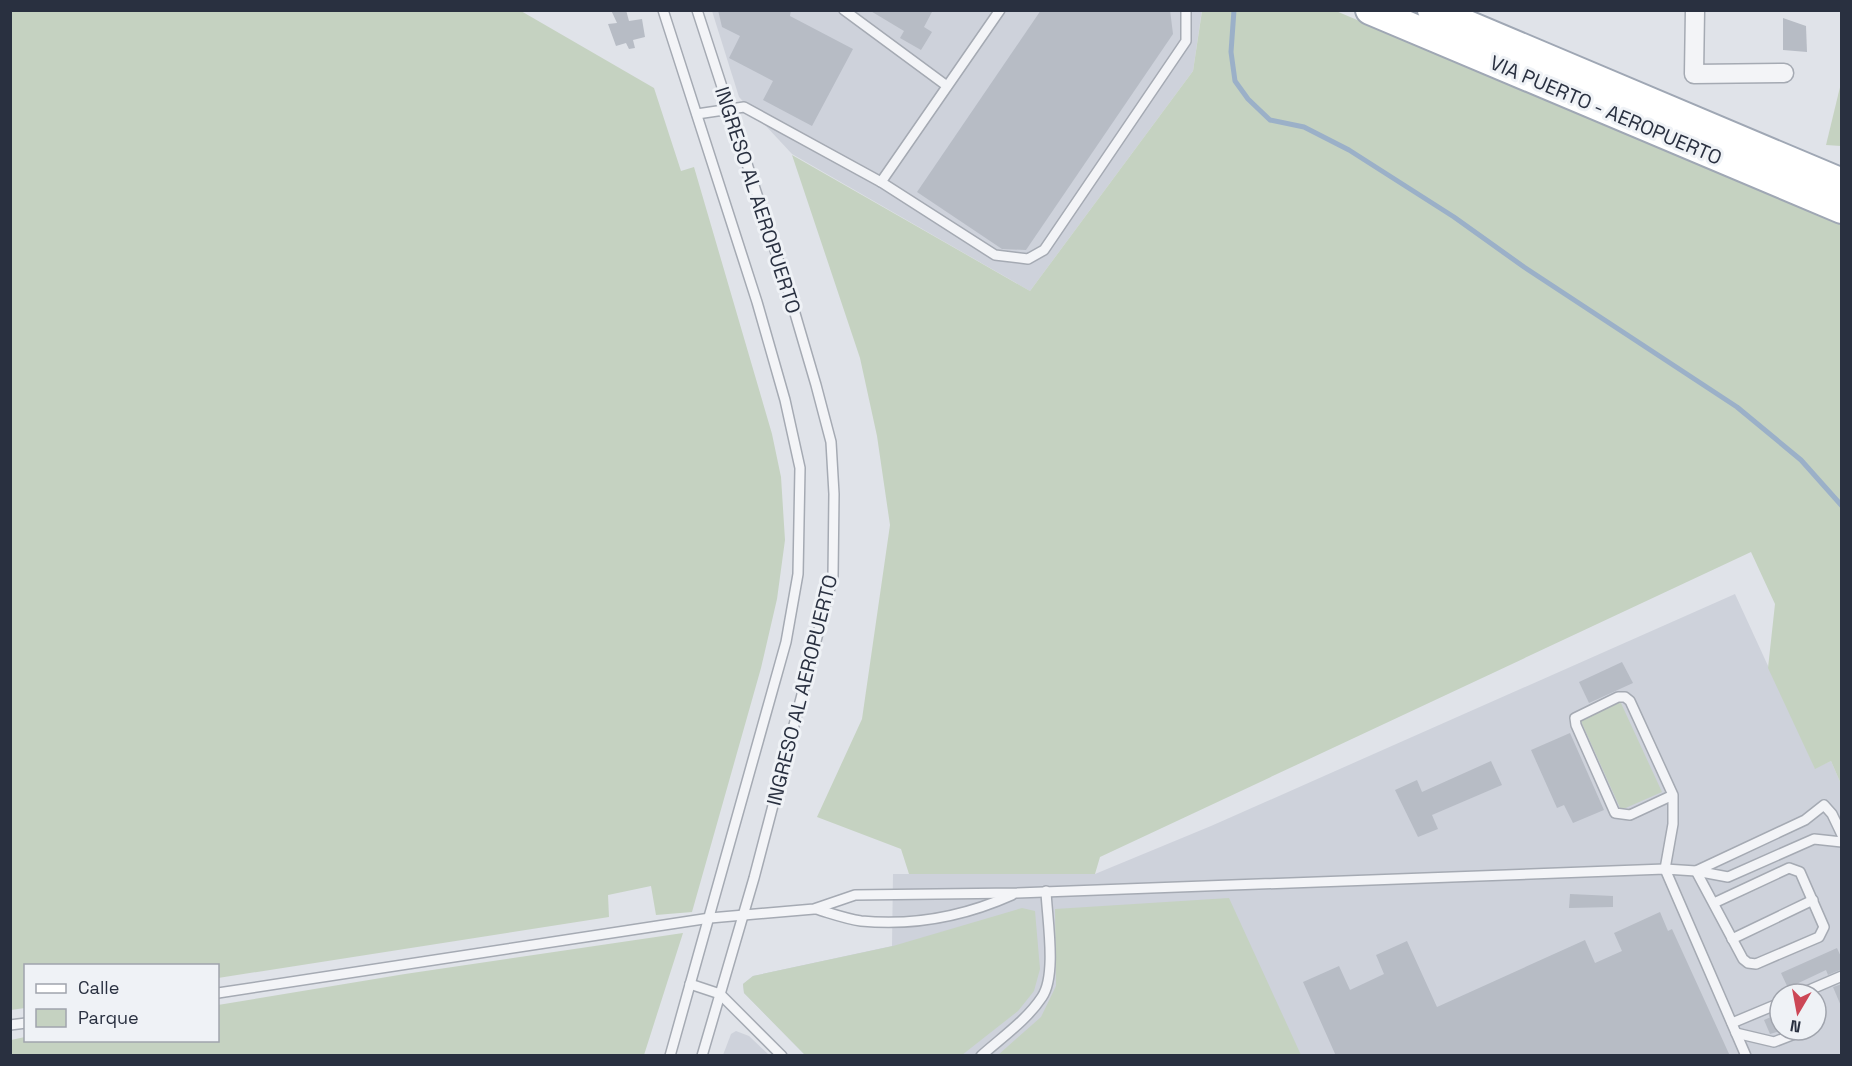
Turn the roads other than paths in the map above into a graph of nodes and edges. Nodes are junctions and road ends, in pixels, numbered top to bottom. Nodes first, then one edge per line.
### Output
1 (663, 10) edge
2 (697, 10) edge
3 (844, 10) edge
4 (1000, 10) edge
5 (1186, 10) edge
6 (1370, 10) edge
7 (1432, 10) edge
8 (1695, 10) edge
9 (1784, 74) dead end
10 (947, 86) junction
11 (728, 107) junction
12 (697, 114) junction
13 (881, 182) junction
14 (1842, 183) edge
15 (1842, 209) edge
16 (1673, 795) junction
17 (1805, 820) junction
18 (1842, 835) edge
19 (1814, 839) junction
20 (1842, 842) edge
21 (1665, 869) junction
22 (1696, 871) junction
23 (1046, 891) junction
24 (1017, 893) junction
25 (1813, 900) junction
26 (1714, 903) junction
27 (814, 909) junction
28 (744, 914) junction
29 (710, 918) junction
30 (1732, 939) junction
31 (1842, 976) edge
32 (1828, 982) edge
33 (690, 984) junction
34 (219, 993) edge
35 (720, 994) junction
36 (1768, 1008) edge
37 (1732, 1023) junction
38 (1736, 1033) junction
39 (1768, 1041) edge
40 (670, 1056) edge
41 (702, 1056) edge
42 (782, 1056) edge
43 (981, 1056) edge
44 (1746, 1056) edge

1 - 12 lane, INGRESO AL AEROPUERTO
2 - 11 lane, INGRESO AL AEROPUERTO
3 - 10 lane
4 - 10 lane
5 - 13 lane
6 - 15 main road, VIA PUERTO - AEROPUERTO
7 - 14 main road, VIA PUERTO - AEROPUERTO
8 - 9 street
10 - 13 lane
11 - 12 lane
11 - 13 lane
11 - 28 lane, INGRESO AL AEROPUERTO
12 - 29 lane, INGRESO AL AEROPUERTO
16 - 16 lane
16 - 21 lane
17 - 18 lane
17 - 19 lane
17 - 22 lane
19 - 20 lane
19 - 22 lane
21 - 22 lane
21 - 23 lane
21 - 37 lane
22 - 26 lane
23 - 24 lane
23 - 43 lane
24 - 27 lane
24 - 27 lane
25 - 26 lane
25 - 30 lane
25 - 30 lane
26 - 30 lane
27 - 28 lane
28 - 29 lane
28 - 35 lane, INGRESO AL AEROPUERTO
29 - 33 lane, INGRESO AL AEROPUERTO
29 - 34 lane
31 - 32 lane
33 - 35 lane
33 - 40 lane, INGRESO AL AEROPUERTO
35 - 41 lane, INGRESO AL AEROPUERTO
35 - 42 lane
36 - 37 lane
37 - 38 lane
38 - 39 lane
38 - 44 lane

